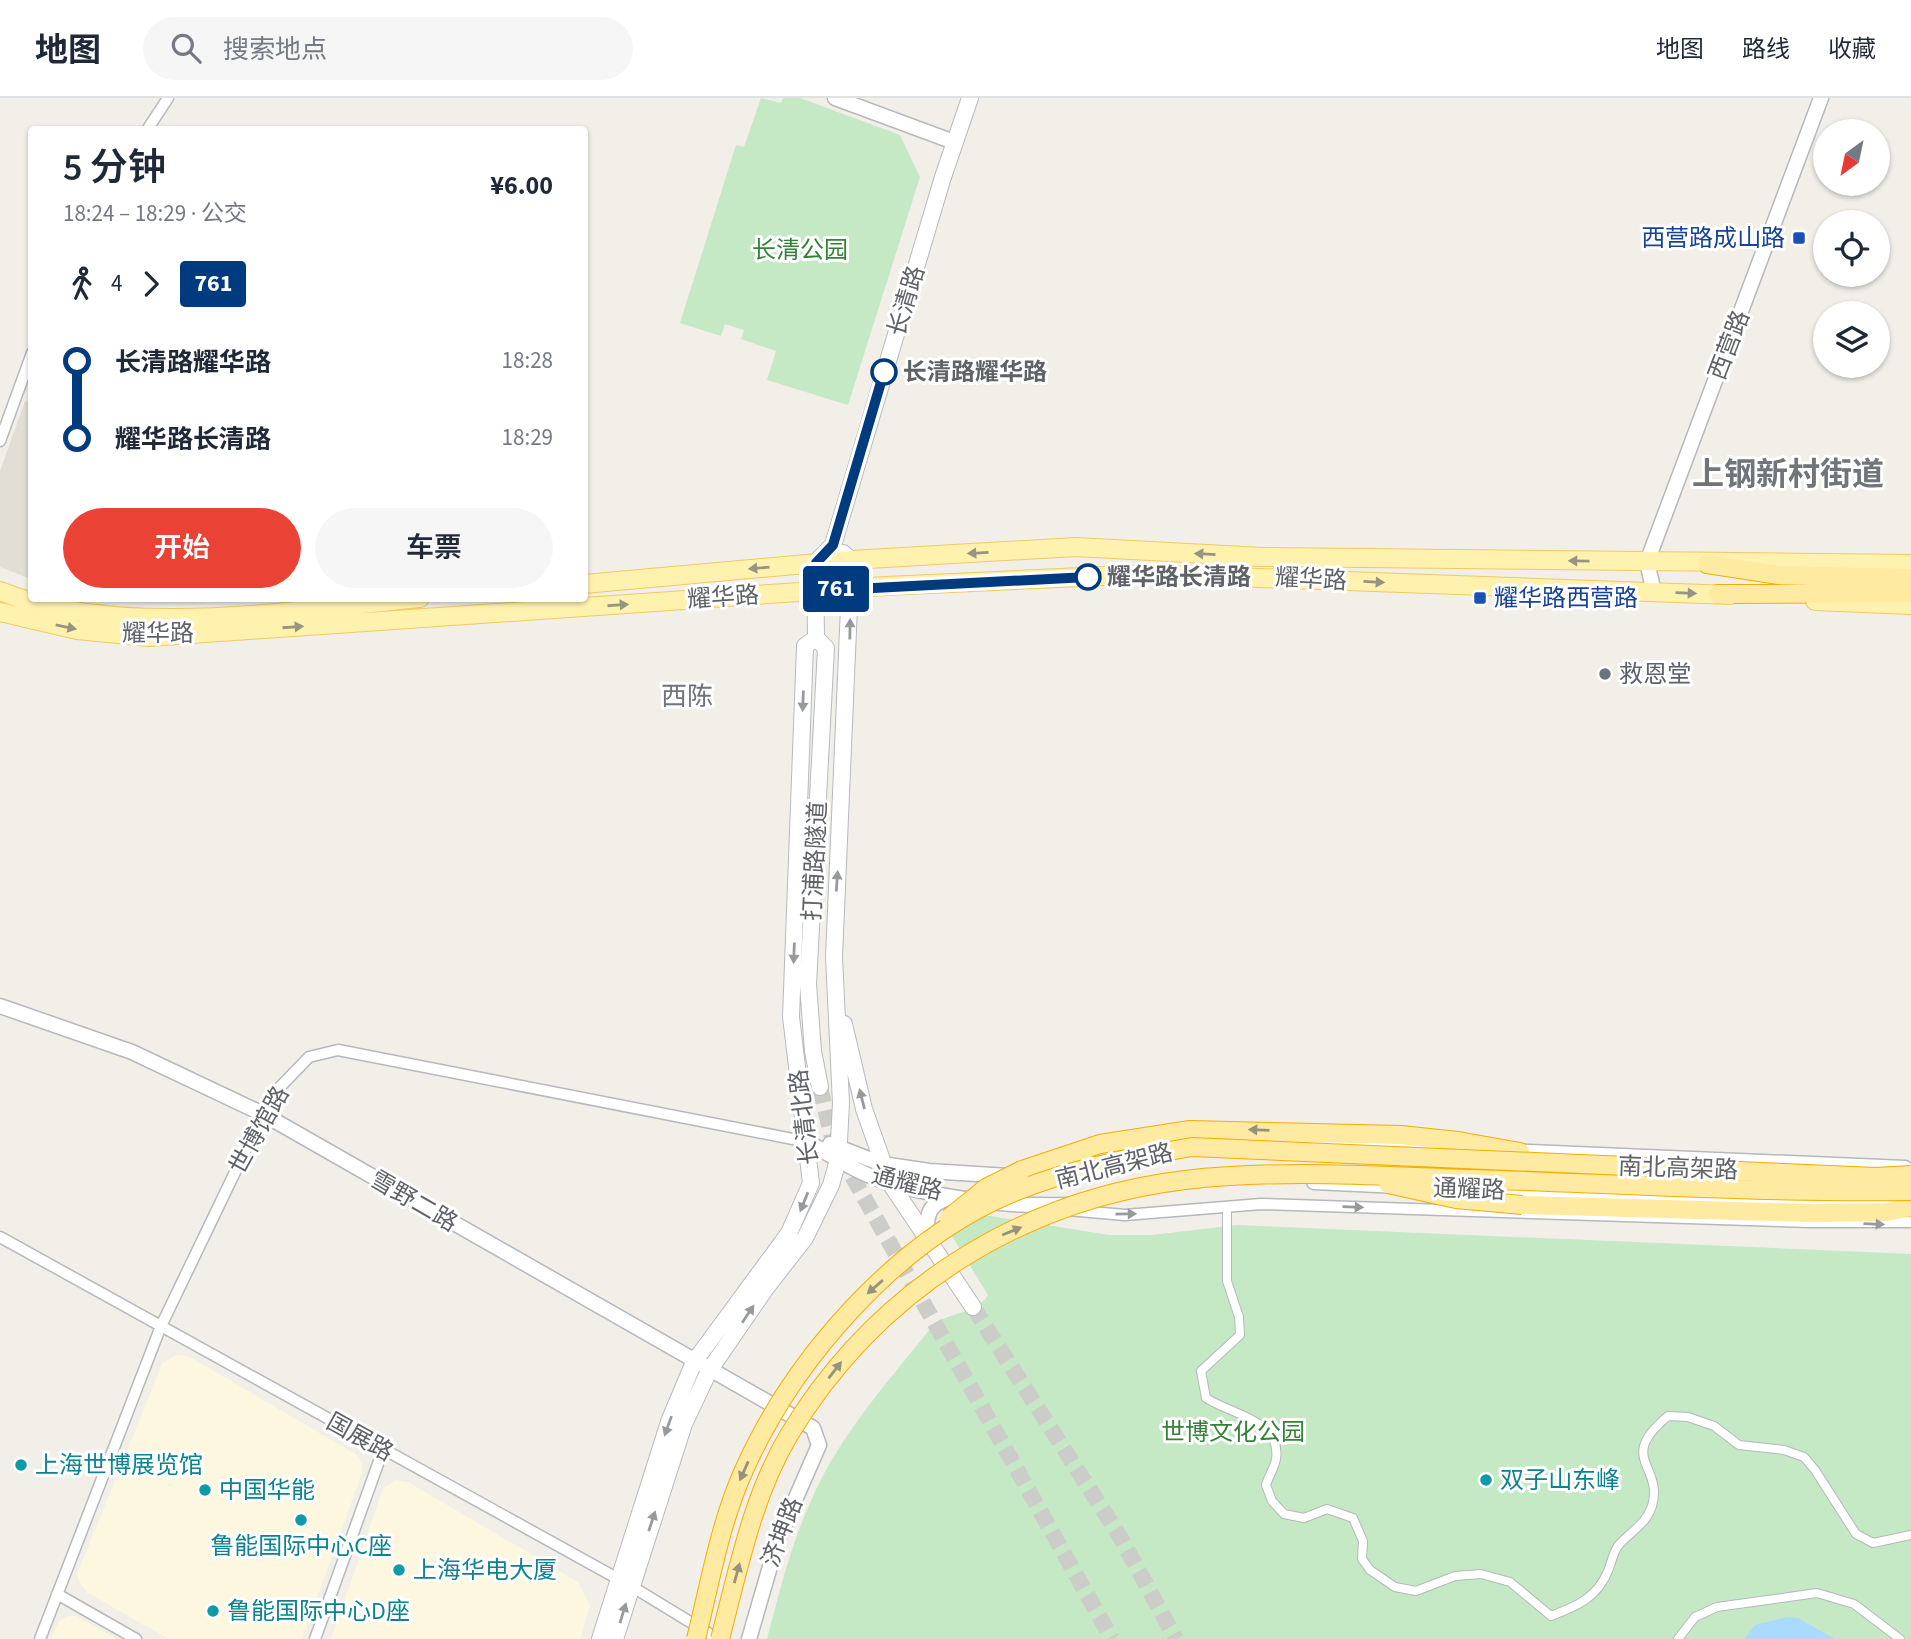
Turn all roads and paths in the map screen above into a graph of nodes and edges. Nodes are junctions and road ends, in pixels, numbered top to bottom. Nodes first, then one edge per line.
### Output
1 (168, 98) edge
2 (835, 98) edge
3 (970, 98) edge
4 (1821, 98) edge
5 (150, 126) edge
6 (954, 142) junction
7 (28, 364) edge
8 (0, 441) edge
9 (833, 545) junction
10 (851, 560) junction
11 (1647, 562) junction
12 (816, 563) junction
13 (1707, 564) junction
14 (1911, 564) edge
15 (1911, 578) edge
16 (588, 584) edge
17 (850, 589) junction
18 (0, 591) edge
19 (816, 591) junction
20 (1654, 592) junction
21 (1911, 593) edge
22 (1718, 594) junction
23 (28, 598) edge
24 (45, 602) edge
25 (381, 602) edge
26 (1911, 605) edge
27 (0, 612) edge
28 (816, 638) junction
29 (838, 998) junction
30 (0, 1006) edge
31 (820, 1087) tunnel mouth
32 (263, 1114) junction
33 (808, 1142) junction
34 (1520, 1152) junction
35 (839, 1153) junction
36 (882, 1164) junction
37 (1911, 1168) edge
38 (1343, 1175) junction
39 (1911, 1175) edge
40 (890, 1183) junction
41 (1911, 1192) edge
42 (957, 1196) junction
43 (1034, 1205) junction
44 (1911, 1205) edge
45 (1227, 1207) junction
46 (1887, 1212) junction
47 (1911, 1213) edge
48 (1911, 1222) edge
49 (926, 1235) junction
50 (0, 1237) edge
51 (912, 1255) junction
52 (973, 1307) tunnel mouth
53 (161, 1326) junction
54 (694, 1363) junction
55 (709, 1371) junction
56 (813, 1428) joint
57 (383, 1450) junction
58 (1911, 1535) edge
59 (624, 1583) junction
60 (57, 1594) junction
61 (40, 1639) edge
62 (136, 1639) edge
63 (315, 1639) edge
64 (600, 1639) edge
65 (615, 1639) edge
66 (696, 1639) edge
67 (719, 1639) edge
68 (749, 1639) edge
69 (1678, 1639) edge
70 (1900, 1639) edge

1 - 5 street
2 - 6 street
3 - 6 main road, 长清路
4 - 11 street, 西营路
6 - 9 main road, 长清路
7 - 8 street
9 - 10 main road
9 - 12 main road, 长清路
11 -> 10 main road, 耀华路
10 - 12 main road, 耀华路
10 - 17 main road
11 - 13 main road, 耀华路
11 - 20 street
12 -> 16 main road, 耀华路
12 - 19 main road
13 - 14 main road, 耀华路
13 - 15 highway
17 - 19 main road, 耀华路
17 -> 20 main road, 耀华路
29 -> 17 main road, 长清北路
18 - 23 main road, 耀华路
27 -> 19 main road, 耀华路
19 - 28 main road, 长清北路
20 -> 22 main road, 耀华路
21 - 22 highway
22 - 26 main road, 耀华路
24 - 25 main road, 耀华路
28 - 31 main road, 打浦路隧道
28 -> 33 main road, 长清北路
29 - 35 main road, 长清北路
36 -> 29 main road
30 - 32 street, 雪野二路
32 - 33 street, 世博馆路
32 - 53 street, 世博馆路
32 - 54 street, 雪野二路
33 - 35 street, 通耀路
33 -> 54 main road, 长清北路
34 - 36 street, 通耀路
34 - 37 street, 通耀路
34 -> 51 highway, bridge
35 - 36 street, 通耀路
35 - 40 street, 通耀路
55 -> 35 main road, 长清北路
36 - 40 main road
38 - 41 highway, 南北高架路, bridge
38 - 46 highway, bridge
67 -> 38 highway, 南北高架路, bridge
39 - 51 highway, 南北高架路, bridge
40 - 42 street, 通耀路
40 - 49 main road
42 - 43 street, 通耀路
42 - 49 street
43 - 44 street, 通耀路
43 -> 45 street
44 - 46 highway
45 -> 48 street
45 - 58 street
46 - 47 highway
49 - 52 main road
50 - 53 street, 国展路
51 -> 66 highway, 南北高架路, bridge
53 - 57 street, 国展路
53 - 60 street, 世博馆路
54 - 55 street, 雪野二路
54 -> 59 main road, 长清北路
55 - 56 street, 雪野二路
59 -> 55 main road, 长清北路
56 - 68 street, 济坤路
57 - 59 street, 国展路
57 - 63 street
59 - 64 main road, 长清北路
65 -> 59 main road, 长清北路
59 - 67 street, 国展路
60 - 61 street, 世博馆路
60 - 62 street
69 - 70 street

